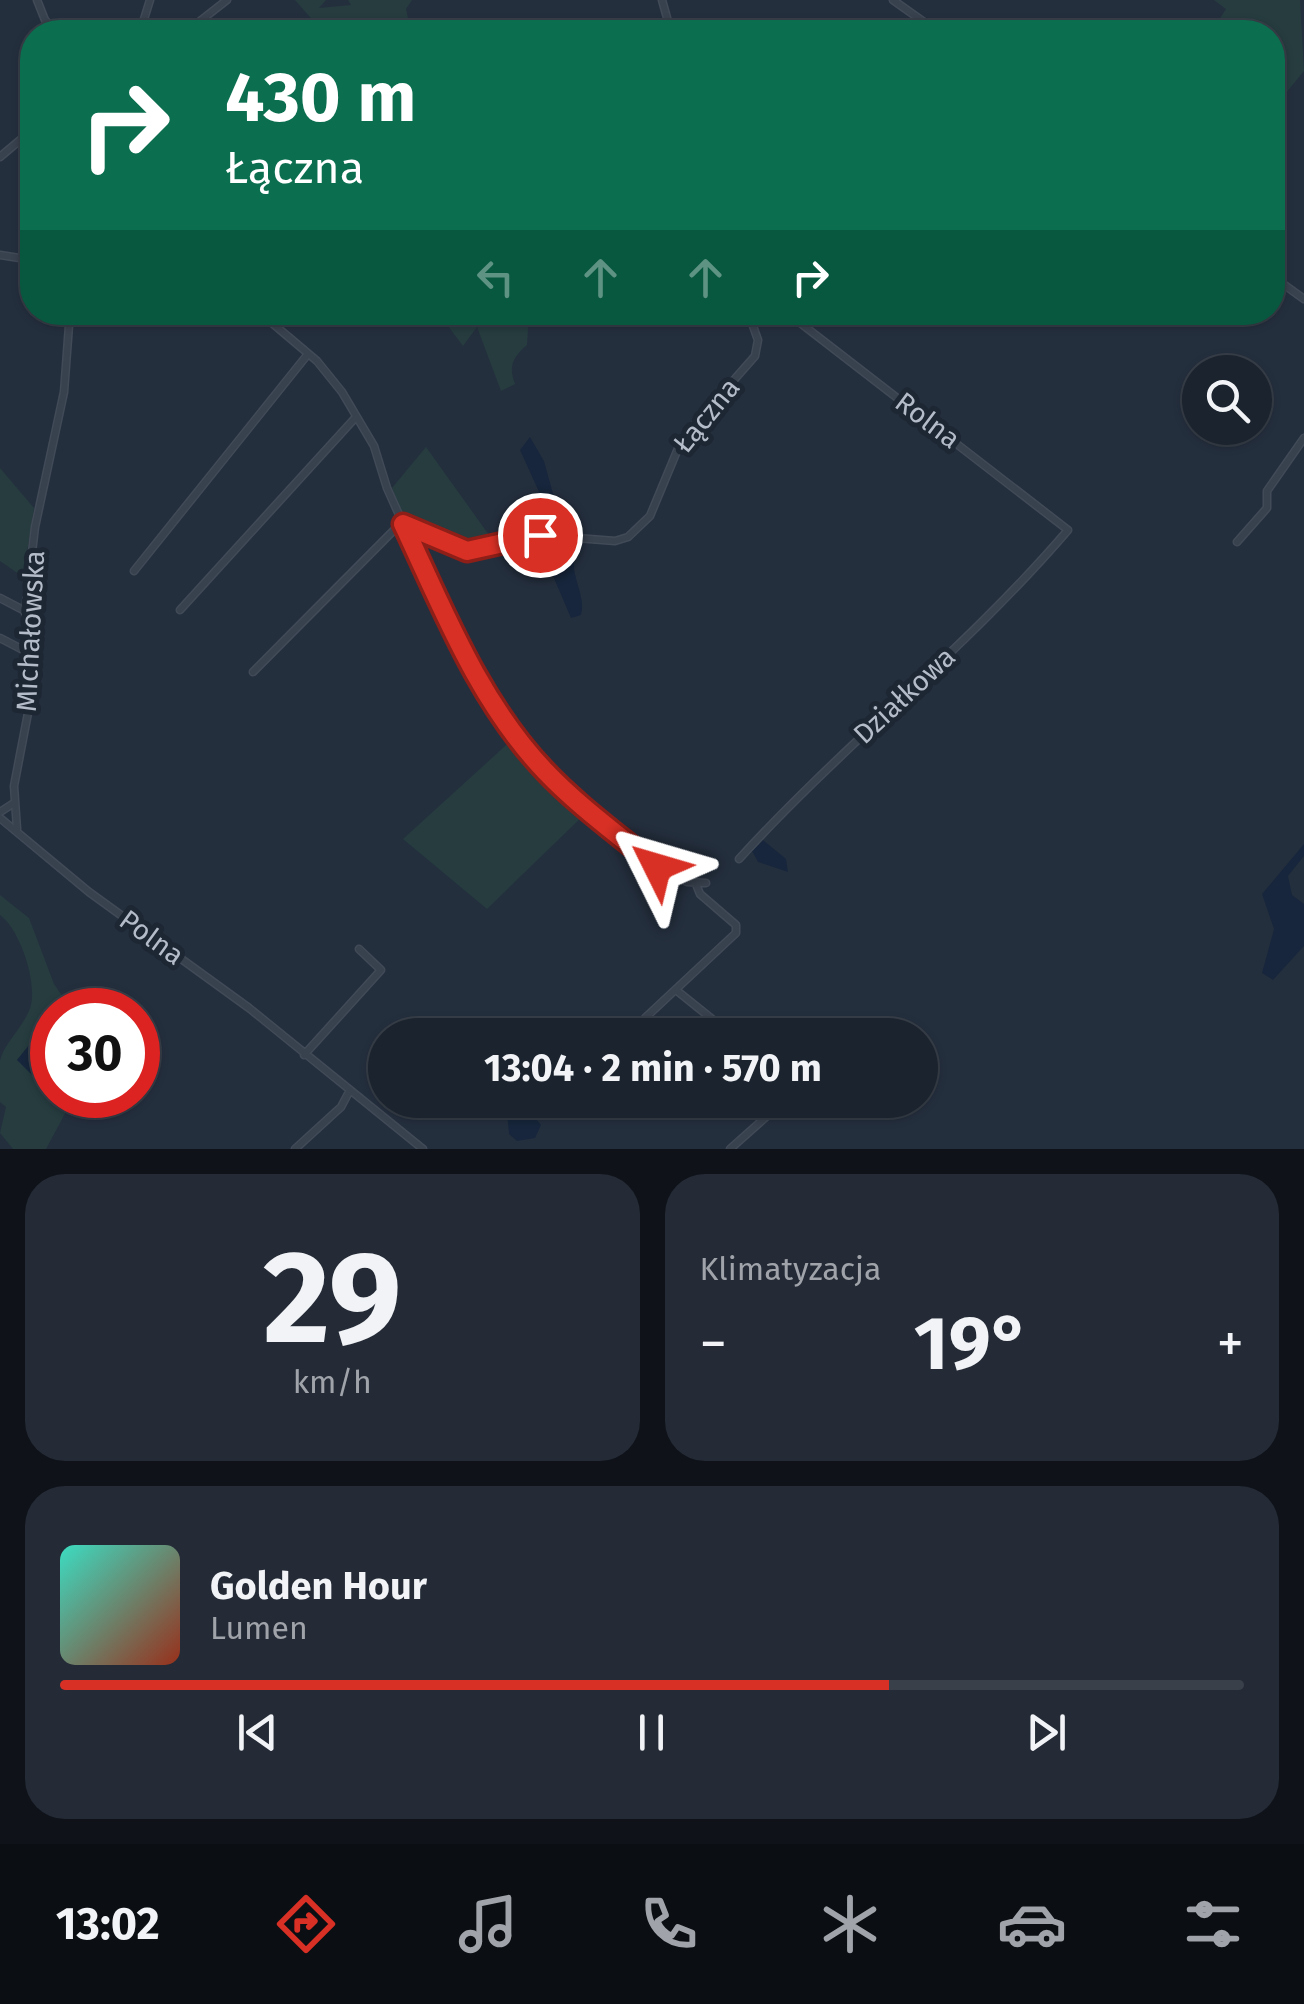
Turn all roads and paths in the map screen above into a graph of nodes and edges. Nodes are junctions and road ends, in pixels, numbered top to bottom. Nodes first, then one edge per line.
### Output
1 (228, 0) edge
2 (893, 0) edge
3 (202, 20) edge
4 (921, 20) edge
5 (20, 140) edge
6 (0, 157) edge
7 (69, 325) edge
8 (275, 325) edge
9 (751, 325) edge
10 (803, 325) edge
11 (307, 353) junction
12 (356, 417) junction
13 (1304, 438) edge
14 (402, 523) junction
15 (1068, 530) joint
16 (1237, 542) dead end
17 (134, 571) dead end
18 (0, 598) edge
19 (180, 610) dead end
20 (26, 611) junction
21 (0, 638) edge
22 (32, 654) junction
23 (253, 672) dead end
24 (14, 803) junction
25 (0, 815) edge
26 (18, 831) junction
27 (739, 859) dead end
28 (706, 883) dead end
29 (696, 884) junction
30 (359, 949) dead end
31 (676, 990) junction
32 (645, 1018) dead end
33 (711, 1018) edge
34 (304, 1055) junction
35 (349, 1092) junction
36 (765, 1118) edge
37 (295, 1149) edge
38 (423, 1149) edge
39 (730, 1149) edge

1 - 3 street
2 - 4 street
5 - 6 street
7 - 20 street, Michałowska
8 - 11 street
9 - 14 street, Łączna
10 - 15 street, Rolna
11 - 12 street
11 - 17 street
12 - 14 street
12 - 19 street
13 - 16 street
14 - 23 street
14 - 29 street
15 - 27 street, Działkowa
18 - 20 street
20 - 22 street, Michałowska
21 - 22 street
22 - 24 street, Michałowska
24 - 25 street, Polna
24 - 26 street, Michałowska
25 - 26 street, Polna
26 - 34 street, Polna
28 - 29 street
29 - 31 street
30 - 34 street
31 - 32 street
31 - 33 street
34 - 35 street, Polna
35 - 37 street
35 - 38 street, Polna
36 - 39 street

